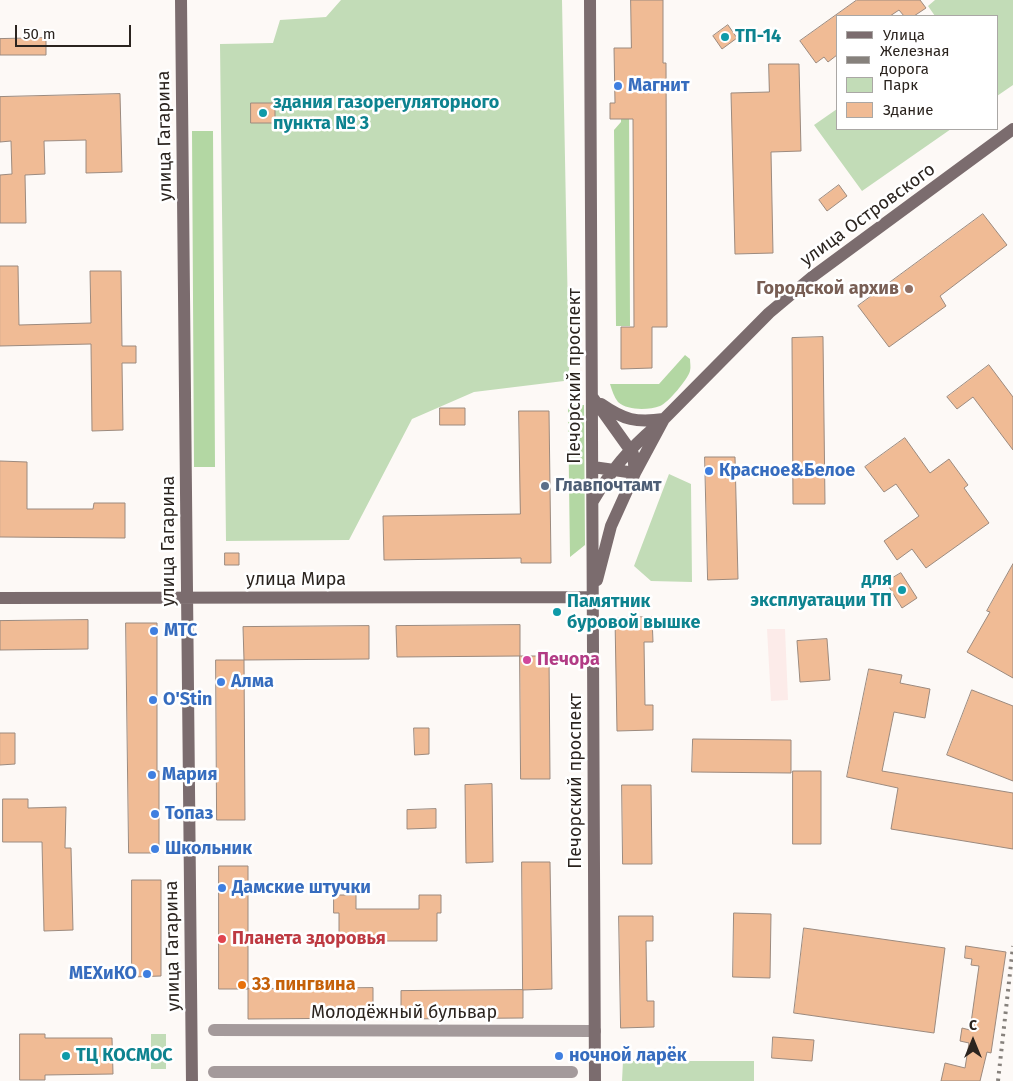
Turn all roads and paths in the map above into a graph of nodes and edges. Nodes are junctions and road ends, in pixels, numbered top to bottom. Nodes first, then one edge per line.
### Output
1 (181, 0) edge
2 (590, 0) edge
3 (1013, 129) edge
4 (593, 398) junction
5 (664, 419) junction
6 (630, 450) junction
7 (593, 467) junction
8 (613, 470) junction
9 (635, 473) junction
10 (593, 501) junction
11 (592, 597) junction
12 (0, 598) edge
13 (187, 598) junction
14 (214, 1030) dead end
15 (594, 1031) junction
16 (214, 1072) dead end
17 (572, 1072) dead end
18 (192, 1081) edge
19 (595, 1081) edge

1 - 13 main road, улица Гагарина
2 - 4 main road, Печорский проспект
3 - 5 main road, улица Островского
4 - 5 main road
4 - 6 main road
4 - 7 main road, Печорский проспект
5 - 6 main road
5 - 9 main road, улица Островского
6 - 8 main road
6 - 9 main road
7 - 8 main road
7 - 10 main road, Печорский проспект
8 - 9 main road
8 - 10 main road
9 - 11 main road, улица Островского
10 - 11 main road, Печорский проспект
11 - 13 main road, улица Мира
11 - 15 main road, Печорский проспект
12 - 13 main road, улица Мира
13 - 18 main road, улица Гагарина
14 - 15 street, Молодёжный бульвар
15 - 19 main road, Печорский проспект
16 - 17 street

